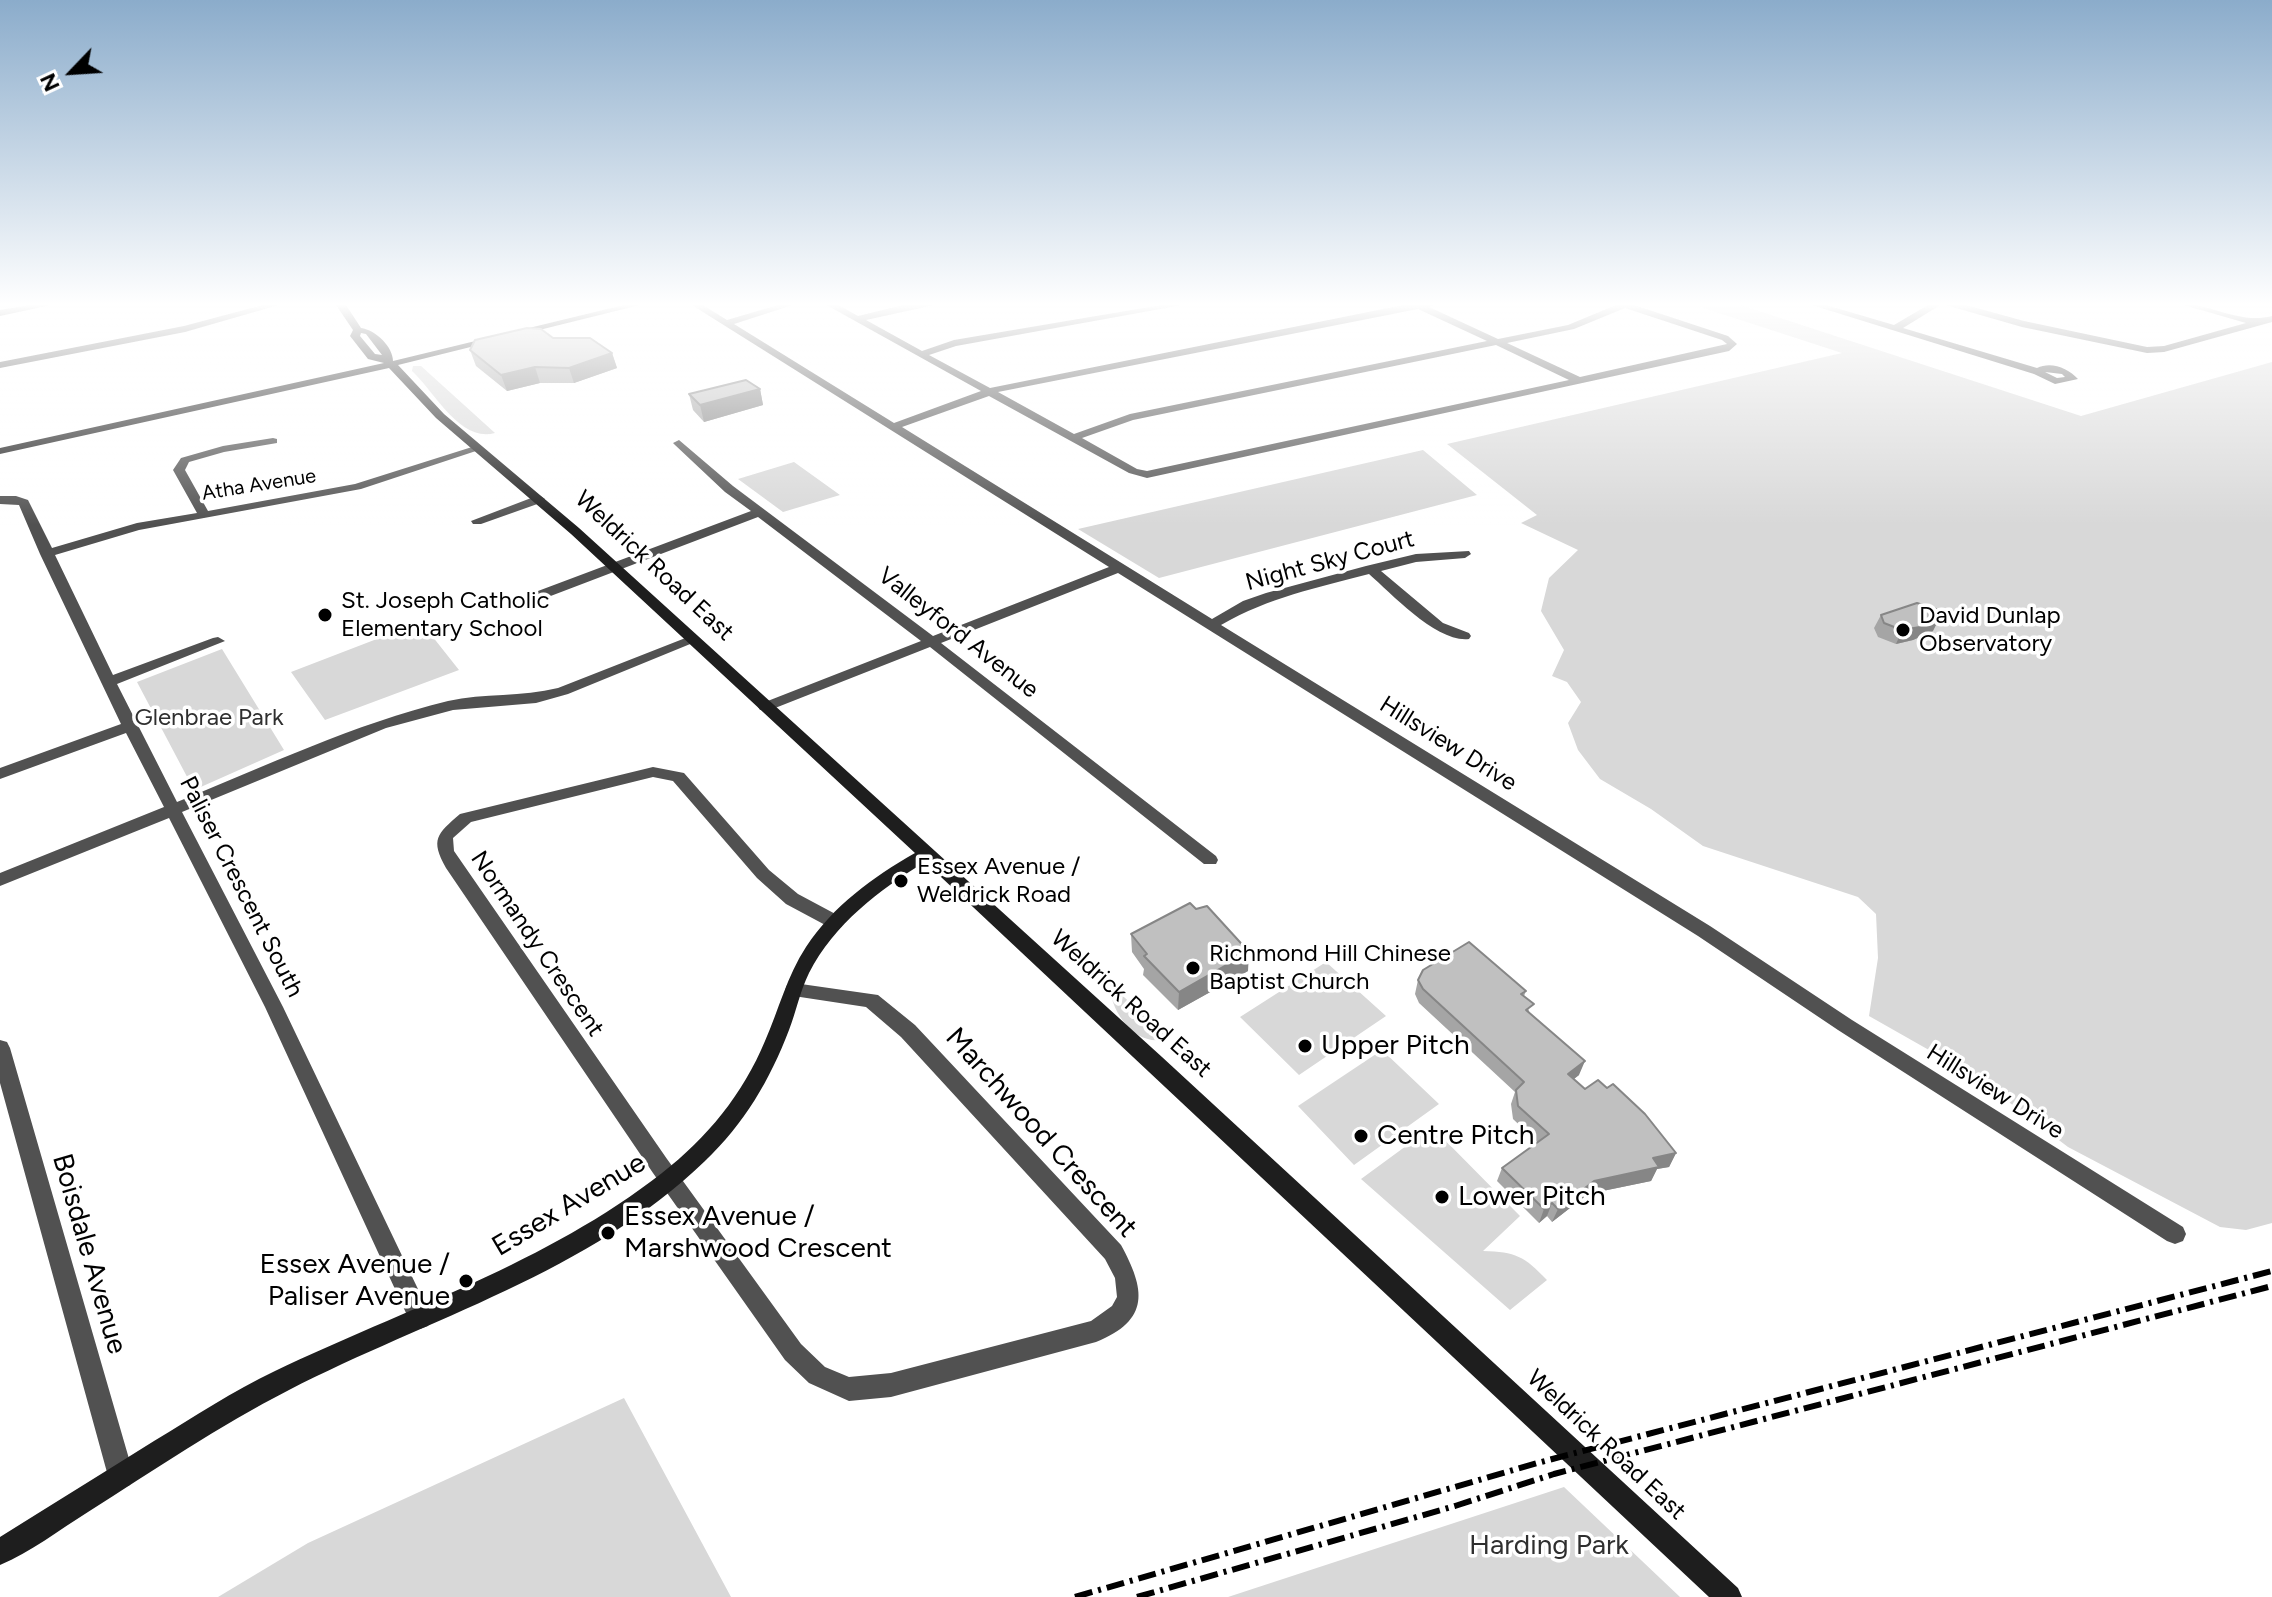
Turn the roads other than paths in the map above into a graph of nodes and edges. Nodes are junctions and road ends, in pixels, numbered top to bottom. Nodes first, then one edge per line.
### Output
1 (336, 377) edge
2 (404, 377) edge
3 (812, 377) edge
4 (962, 377) edge
5 (1059, 377) edge
6 (1328, 377) edge
7 (1570, 377) edge
8 (1600, 377) edge
9 (1580, 381) junction
10 (988, 391) junction
11 (893, 427) junction
12 (1073, 438) junction
13 (273, 441) dead end
14 (679, 443) dead end
15 (476, 449) junction
16 (0, 451) edge
17 (539, 499) junction
18 (0, 500) edge
19 (759, 512) junction
20 (203, 513) junction
21 (477, 521) dead end
22 (46, 554) junction
23 (1465, 554) dead end
24 (614, 566) junction
25 (1119, 568) junction
26 (1371, 569) junction
27 (543, 594) dead end
28 (1211, 625) junction
29 (1464, 636) dead end
30 (693, 640) junction
31 (218, 641) dead end
32 (932, 642) junction
33 (109, 682) junction
34 (765, 707) junction
35 (130, 726) junction
36 (0, 774) edge
37 (173, 810) junction
38 (925, 855) junction
39 (1210, 860) dead end
40 (0, 880) edge
41 (835, 922) junction
42 (794, 990) junction
43 (0, 1048) edge
44 (671, 1178) junction
45 (2175, 1234) dead end
46 (420, 1318) junction
47 (121, 1476) junction
48 (0, 1552) edge
49 (1729, 1597) edge

1 - 16 street
2 - 15 street, Weldrick Road East
3 - 11 street, Hillsview Drive
4 - 10 street
5 - 10 street
6 - 12 street
7 - 9 street
8 - 9 street
9 - 12 street
10 - 11 street
10 - 12 street
11 - 25 street, Hillsview Drive
13 - 20 street
14 - 19 street, Valleyford Avenue
15 - 17 street, Weldrick Road East
15 - 20 street, Atha Avenue
17 - 21 street
17 - 24 street, Weldrick Road East
18 - 22 street, Paliser Crescent South
19 - 24 street
19 - 32 street, Valleyford Avenue
20 - 22 street, Atha Avenue
22 - 33 street, Paliser Crescent South
23 - 26 street, Night Sky Court
24 - 27 street
24 - 30 street, Weldrick Road East
25 - 28 street, Hillsview Drive
25 - 32 street
26 - 28 street, Night Sky Court
26 - 29 street
28 - 45 street, Hillsview Drive
30 - 34 street, Weldrick Road East
30 - 37 street
31 - 33 street
32 - 34 street
32 - 39 street, Valleyford Avenue
33 - 35 street, Paliser Crescent South
34 - 38 street, Weldrick Road East
35 - 36 street
35 - 37 street, Paliser Crescent South
37 - 40 street
37 - 46 street, Paliser Crescent South
38 - 41 street, Essex Avenue
38 - 49 street, Weldrick Road East
41 - 42 street, Essex Avenue
41 - 44 street, Normandy Crescent
42 - 44 street, Essex Avenue
42 - 44 street, Marchwood Crescent
43 - 47 street, Boisdale Avenue
44 - 46 street, Essex Avenue
46 - 47 street, Essex Avenue
47 - 48 street, Essex Avenue

